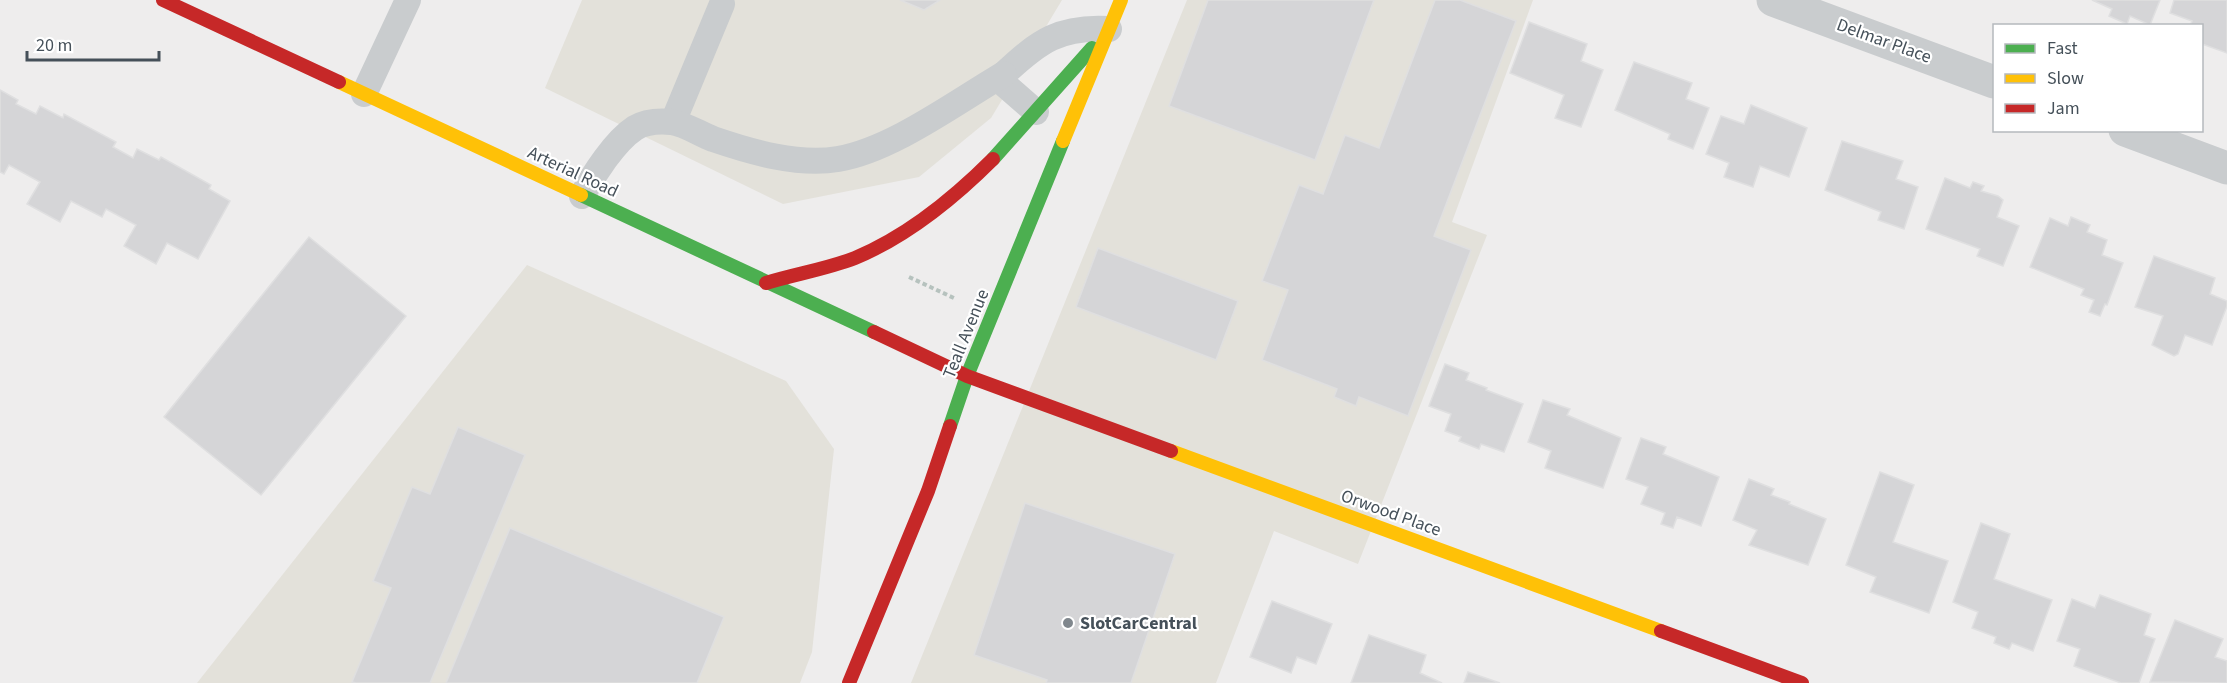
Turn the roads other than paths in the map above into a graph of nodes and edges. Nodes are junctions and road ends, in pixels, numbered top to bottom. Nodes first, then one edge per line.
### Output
1 (163, 0) edge
2 (408, 0) edge
3 (1121, 0) edge
4 (1773, 0) edge
5 (722, 4) dead end
6 (1109, 29) junction
7 (1004, 74) junction
8 (1993, 81) edge
9 (364, 94) junction
10 (1035, 112) junction
11 (673, 123) junction
12 (2130, 132) edge
13 (2227, 168) edge
14 (582, 196) junction
15 (766, 283) junction
16 (967, 376) junction
17 (849, 683) edge
18 (1802, 683) edge

1 - 9 street, Arterial Road
2 - 9 lane
3 - 6 street, Teall Avenue
4 - 8 street, Delmar Place
5 - 11 lane
6 - 7 lane
6 - 10 street
6 - 16 street, Teall Avenue
7 - 10 lane
7 - 11 lane
9 - 14 street, Arterial Road
10 - 15 street
11 - 14 lane
12 - 13 street
14 - 15 street, Arterial Road
15 - 16 street, Arterial Road
16 - 17 street, Teall Avenue
16 - 18 street, Orwood Place

